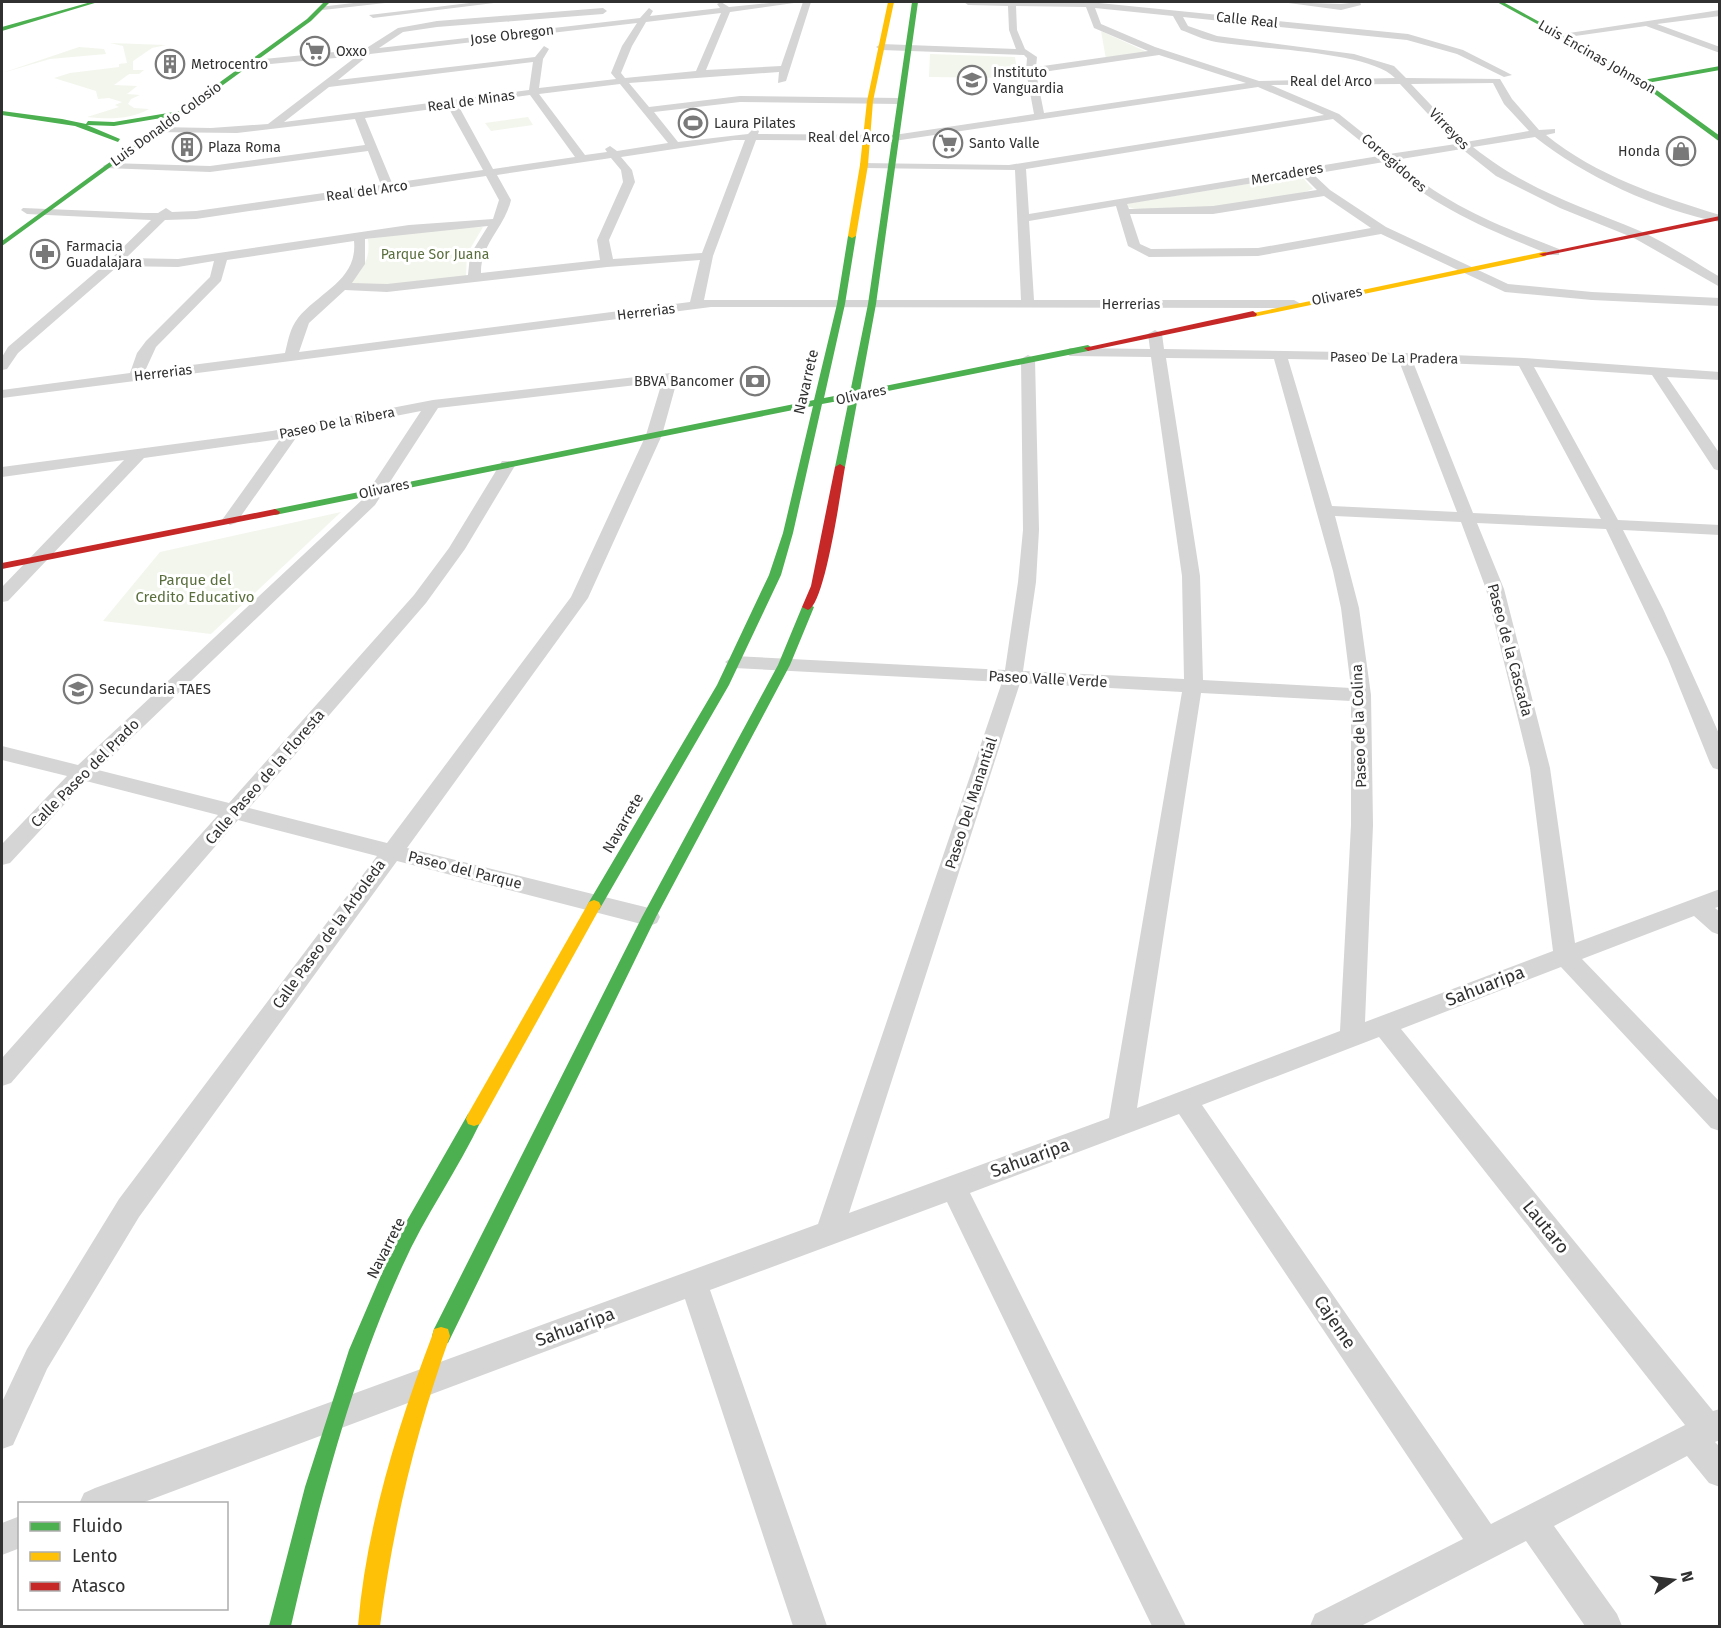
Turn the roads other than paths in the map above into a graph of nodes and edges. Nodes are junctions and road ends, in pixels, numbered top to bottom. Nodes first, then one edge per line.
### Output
1 (69, 2) edge
2 (95, 2) edge
3 (310, 2) edge
4 (390, 2) edge
5 (498, 2) edge
6 (797, 2) edge
7 (807, 2) edge
8 (891, 2) edge
9 (915, 2) edge
10 (968, 2) edge
11 (1285, 2) edge
12 (1500, 2) edge
13 (1524, 2) edge
14 (1012, 3) edge
15 (1356, 3) edge
16 (325, 4) edge
17 (1089, 5) junction
18 (640, 8) dead end
19 (651, 8) junction
20 (617, 10) dead end
21 (727, 10) junction
22 (1176, 13) junction
23 (1719, 13) edge
24 (373, 15) dead end
25 (644, 19) junction
26 (2, 21) edge
27 (1646, 24) junction
28 (1097, 26) junction
29 (2, 29) edge
30 (555, 30) junction
31 (1581, 33) junction
32 (1560, 35) junction
33 (1099, 38) dead end
34 (881, 47) junction
35 (907, 47) junction
36 (1101, 49) dead end
37 (1719, 50) edge
38 (1021, 51) junction
39 (367, 52) junction
40 (1156, 53) junction
41 (538, 59) junction
42 (1103, 61) junction
43 (249, 63) junction
44 (226, 65) junction
45 (785, 69) junction
46 (1719, 69) edge
47 (1031, 71) junction
48 (700, 72) junction
49 (1490, 75) junction
50 (1507, 75) dead end
51 (1400, 78) junction
52 (1660, 78) junction
53 (1242, 79) junction
54 (621, 81) junction
55 (1643, 82) junction
56 (326, 84) junction
57 (1255, 84) junction
58 (1680, 91) dead end
59 (533, 93) junction
60 (774, 99) junction
61 (870, 101) junction
62 (899, 102) junction
63 (452, 104) junction
64 (646, 110) junction
65 (1683, 111) junction
66 (1707, 111) dead end
67 (2, 113) edge
68 (181, 113) junction
69 (1038, 113) junction
70 (1536, 114) dead end
71 (359, 116) junction
72 (1335, 116) junction
73 (147, 119) junction
74 (68, 123) junction
75 (271, 127) junction
76 (157, 130) junction
77 (1551, 131) junction
78 (1534, 132) junction
79 (754, 133) junction
80 (895, 134) junction
81 (867, 136) junction
82 (118, 140) junction
83 (1719, 140) edge
84 (673, 142) junction
85 (1462, 144) junction
86 (372, 147) junction
87 (104, 150) dead end
88 (612, 151) junction
89 (579, 156) junction
90 (1388, 156) junction
91 (864, 165) junction
92 (109, 166) junction
93 (891, 166) junction
94 (1020, 167) junction
95 (81, 168) dead end
96 (488, 170) junction
97 (1304, 171) junction
98 (387, 184) junction
99 (1326, 192) junction
100 (48, 205) junction
101 (1122, 207) junction
102 (166, 212) junction
103 (1719, 216) edge
104 (1024, 218) junction
105 (496, 222) junction
106 (2, 228) edge
107 (1382, 230) junction
108 (1638, 235) junction
109 (359, 236) junction
110 (2, 244) edge
111 (1556, 252) junction
112 (707, 256) junction
113 (221, 258) junction
114 (115, 262) junction
115 (607, 263) junction
116 (1469, 270) junction
117 (475, 279) junction
118 (1719, 283) edge
119 (342, 286) junction
120 (1719, 302) edge
121 (840, 304) junction
122 (872, 304) junction
123 (1028, 304) junction
124 (1294, 304) junction
125 (696, 305) junction
126 (1157, 344) junction
127 (1068, 352) joint
128 (1280, 355) junction
129 (291, 357) junction
130 (1404, 357) junction
131 (1028, 359) junction
132 (1524, 362) junction
133 (2, 366) edge
134 (1658, 373) junction
135 (136, 376) junction
136 (1719, 376) edge
137 (671, 377) joint
138 (2, 394) edge
139 (855, 396) junction
140 (434, 404) junction
141 (818, 404) junction
142 (292, 433) junction
143 (654, 435) junction
144 (139, 454) junction
145 (508, 464) junction
146 (1719, 466) edge
147 (2, 472) edge
148 (378, 491) junction
149 (1325, 511) junction
150 (1469, 518) junction
151 (230, 520) junction
152 (1614, 525) junction
153 (1719, 530) edge
154 (40, 558) junction
155 (2, 566) edge
156 (2, 597) edge
157 (734, 662) junction
158 (784, 665) junction
159 (1013, 677) junction
160 (1193, 686) junction
161 (1361, 695) junction
162 (2, 753) edge
163 (1719, 763) edge
164 (82, 773) junction
165 (234, 812) junction
166 (390, 851) junction
167 (2, 857) edge
168 (1708, 901) edge
169 (595, 903) junction
170 (649, 917) junction
171 (1719, 926) edge
172 (1565, 956) junction
173 (1384, 1024) junction
174 (1352, 1035) junction
175 (2, 1075) edge
176 (1184, 1100) junction
177 (1719, 1120) edge
178 (1121, 1125) junction
179 (953, 1186) junction
180 (829, 1232) junction
181 (694, 1283) junction
182 (423, 1383) junction
183 (338, 1412) junction
184 (1706, 1430) edge
185 (2, 1434) edge
186 (1719, 1472) edge
187 (98, 1502) edge
188 (1531, 1521) junction
189 (18, 1533) edge
190 (2, 1539) edge
191 (1486, 1545) junction
192 (280, 1626) edge
193 (369, 1626) edge
194 (810, 1626) edge
195 (1169, 1626) edge
196 (1327, 1626) edge
197 (1605, 1626) edge

1 - 26 main road
2 - 29 main road
3 - 44 main road, Luis Donaldo Colosio
4 - 16 street
5 - 24 street
6 - 21 street, Jose Obregon
7 - 45 street
8 - 34 main road, Navarrete
9 - 35 main road
10 - 14 street, Calle Real
11 - 15 street
12 - 32 main road, Luis Encinas Johnson
13 - 31 main road, Luis Encinas Johnson
14 - 17 street, Calle Real
14 - 38 street
16 - 43 main road, Luis Donaldo Colosio
17 - 22 street, Calle Real
17 - 28 street
18 - 19 street
19 - 21 street
19 - 25 street
20 - 39 street
21 - 25 street, Jose Obregon
21 - 48 street
22 - 49 street, Calle Real
22 - 51 street, Virreyes
23 - 27 street
25 - 30 street, Jose Obregon
25 - 54 street
27 - 31 street
27 - 37 street
28 - 33 street
28 - 40 street, Corregidores
30 - 39 street, Jose Obregon
30 - 41 street
31 - 32 street
31 - 52 main road, Luis Encinas Johnson
32 - 55 main road, Luis Encinas Johnson
34 - 35 street
34 - 61 main road, Navarrete
35 - 38 street
35 - 62 main road
36 - 42 street
38 - 47 street
39 - 43 street, Jose Obregon
39 - 56 street
40 - 42 street
40 - 53 street, Corregidores
41 - 56 street
41 - 59 street
42 - 47 street
43 - 44 street, Jose Obregon
43 - 68 main road, Luis Donaldo Colosio
44 - 73 main road, Luis Donaldo Colosio
45 - 48 street, Real de Minas
45 - 60 street
46 - 52 main road
47 - 69 street
48 - 54 street, Real de Minas
49 - 50 street, Calle Real
49 - 51 street, Real del Arco
49 - 78 street
51 - 53 street, Real del Arco
51 - 57 street, Real del Arco
51 - 85 street, Virreyes
52 - 55 main road
52 - 58 main road, Luis Encinas Johnson
53 - 57 street, Corregidores
53 - 69 street, Real del Arco
54 - 59 street, Real de Minas
54 - 64 street
55 - 65 main road, Luis Encinas Johnson
56 - 75 street
57 - 69 street, Real del Arco
57 - 72 street, Corregidores
59 - 63 street, Real de Minas
59 - 89 street
60 - 61 street
60 - 64 street
61 - 62 street
61 - 81 main road, Navarrete
62 - 80 main road
63 - 71 street, Real de Minas
63 - 96 street
64 - 84 street
65 - 66 main road
65 - 83 main road, Luis Encinas Johnson
67 - 74 main road
68 - 73 main road
68 - 76 main road, Luis Donaldo Colosio
69 - 80 street, Real del Arco
70 - 77 street
71 - 75 street, Real de Minas
71 - 86 street
72 - 90 street, Corregidores
72 - 94 street
73 - 74 main road
73 - 82 main road, Luis Donaldo Colosio
74 - 82 main road
75 - 76 street, Real de Minas
76 - 92 main road, Luis Donaldo Colosio
77 - 78 street, Mercaderes
77 - 103 street
78 - 85 street, Mercaderes
78 - 103 street
79 - 81 street, Real del Arco
79 - 84 street, Real del Arco
79 - 112 street
80 - 81 street, Real del Arco
80 - 93 main road
81 - 91 main road, Navarrete
82 - 87 main road, Luis Donaldo Colosio
84 - 88 street, Real del Arco
85 - 90 street, Mercaderes
85 - 108 street, Virreyes
86 - 92 street
86 - 98 street
88 - 89 street, Real del Arco
88 - 115 street
89 - 96 street, Real del Arco
90 - 97 street, Mercaderes
90 - 111 street, Corregidores
91 - 93 street
91 - 121 main road, Navarrete
92 - 100 main road, Luis Donaldo Colosio
93 - 94 street
93 - 122 main road
94 - 104 street
95 - 100 main road, Luis Donaldo Colosio
96 - 98 street, Real del Arco
96 - 105 street
97 - 99 street
97 - 101 street, Mercaderes
98 - 102 street, Real del Arco
99 - 101 street
99 - 107 street
100 - 102 street, Real del Arco
100 - 106 main road, Luis Donaldo Colosio
100 - 110 main road, Luis Donaldo Colosio
101 - 104 street, Mercaderes
101 - 107 street
102 - 114 street
103 - 108 main road, Olivares
104 - 123 street
105 - 109 street
105 - 117 street
107 - 116 street
108 - 111 main road, Olivares
108 - 118 street, Virreyes
109 - 113 street
109 - 119 street
111 - 116 main road, Olivares
112 - 115 street
112 - 125 street
113 - 114 street
113 - 135 street
114 - 133 street
115 - 117 street
116 - 120 street
116 - 124 main road, Olivares
117 - 119 street
119 - 129 street
121 - 122 street, Herrerias
121 - 125 street, Herrerias
121 - 141 main road, Navarrete
122 - 123 street, Herrerias
122 - 139 main road
123 - 124 street, Herrerias
124 - 126 main road, Olivares
125 - 129 street, Herrerias
126 - 127 street, Paseo De La Pradera
126 - 128 street, Paseo De La Pradera
126 - 160 street
127 - 131 main road, Olivares
128 - 130 street, Paseo De La Pradera
128 - 149 street, Paseo de la Colina
129 - 135 street, Herrerias
130 - 132 street, Paseo De La Pradera
130 - 150 street, Paseo de la Cascada
131 - 139 main road, Olivares
131 - 159 street, Paseo Del Manantial
132 - 134 street, Paseo De La Pradera
132 - 152 street
134 - 136 street, Paseo De La Pradera
134 - 146 street
135 - 138 street, Herrerias
137 - 140 street, Paseo De la Ribera
137 - 143 street, Calle Paseo de la Arboleda
139 - 141 main road, Olivares
139 - 158 main road
140 - 142 street, Paseo De la Ribera
140 - 148 street, Calle Paseo del Prado
141 - 143 main road, Olivares
141 - 157 main road, Navarrete
142 - 144 street, Paseo De la Ribera
142 - 151 street
143 - 145 main road, Olivares
143 - 166 street, Calle Paseo de la Arboleda
144 - 147 street, Paseo De la Ribera
144 - 154 street
145 - 148 main road, Olivares
145 - 165 street, Calle Paseo de la Floresta
148 - 151 main road, Olivares
148 - 164 street, Calle Paseo del Prado
149 - 150 street
149 - 161 street, Paseo de la Colina
150 - 152 street
150 - 172 street, Paseo de la Cascada
151 - 154 main road, Olivares
152 - 153 street
152 - 163 street
154 - 155 main road, Olivares
154 - 156 street
157 - 158 street, Paseo Valle Verde
157 - 169 main road, Navarrete
158 - 159 street, Paseo Valle Verde
158 - 170 main road
159 - 160 street, Paseo Valle Verde
159 - 180 street, Paseo Del Manantial
160 - 161 street, Paseo Valle Verde
160 - 178 street
161 - 174 street, Paseo de la Colina
162 - 164 street, Paseo del Parque
164 - 165 street, Paseo del Parque
164 - 167 street, Calle Paseo del Prado
165 - 166 street, Paseo del Parque
165 - 175 street, Calle Paseo de la Floresta
166 - 169 street, Paseo del Parque
166 - 185 street, Calle Paseo de la Arboleda
168 - 171 street
168 - 172 street, Sahuaripa
169 - 170 street, Paseo del Parque
169 - 183 main road, Navarrete
170 - 182 main road
172 - 173 street, Sahuaripa
172 - 177 street
173 - 174 street, Sahuaripa
173 - 184 street, Lautaro
174 - 176 street, Sahuaripa
176 - 178 street, Sahuaripa
176 - 191 street, Cajeme
178 - 179 street, Sahuaripa
179 - 180 street, Sahuaripa
179 - 195 street
180 - 181 street, Sahuaripa
181 - 182 street, Sahuaripa
181 - 194 street
182 - 183 street, Sahuaripa
182 - 193 main road
183 - 187 street, Sahuaripa
183 - 192 main road, Navarrete
184 - 186 street, Lautaro
184 - 188 street
188 - 191 street
188 - 197 street
189 - 190 street
191 - 196 street

